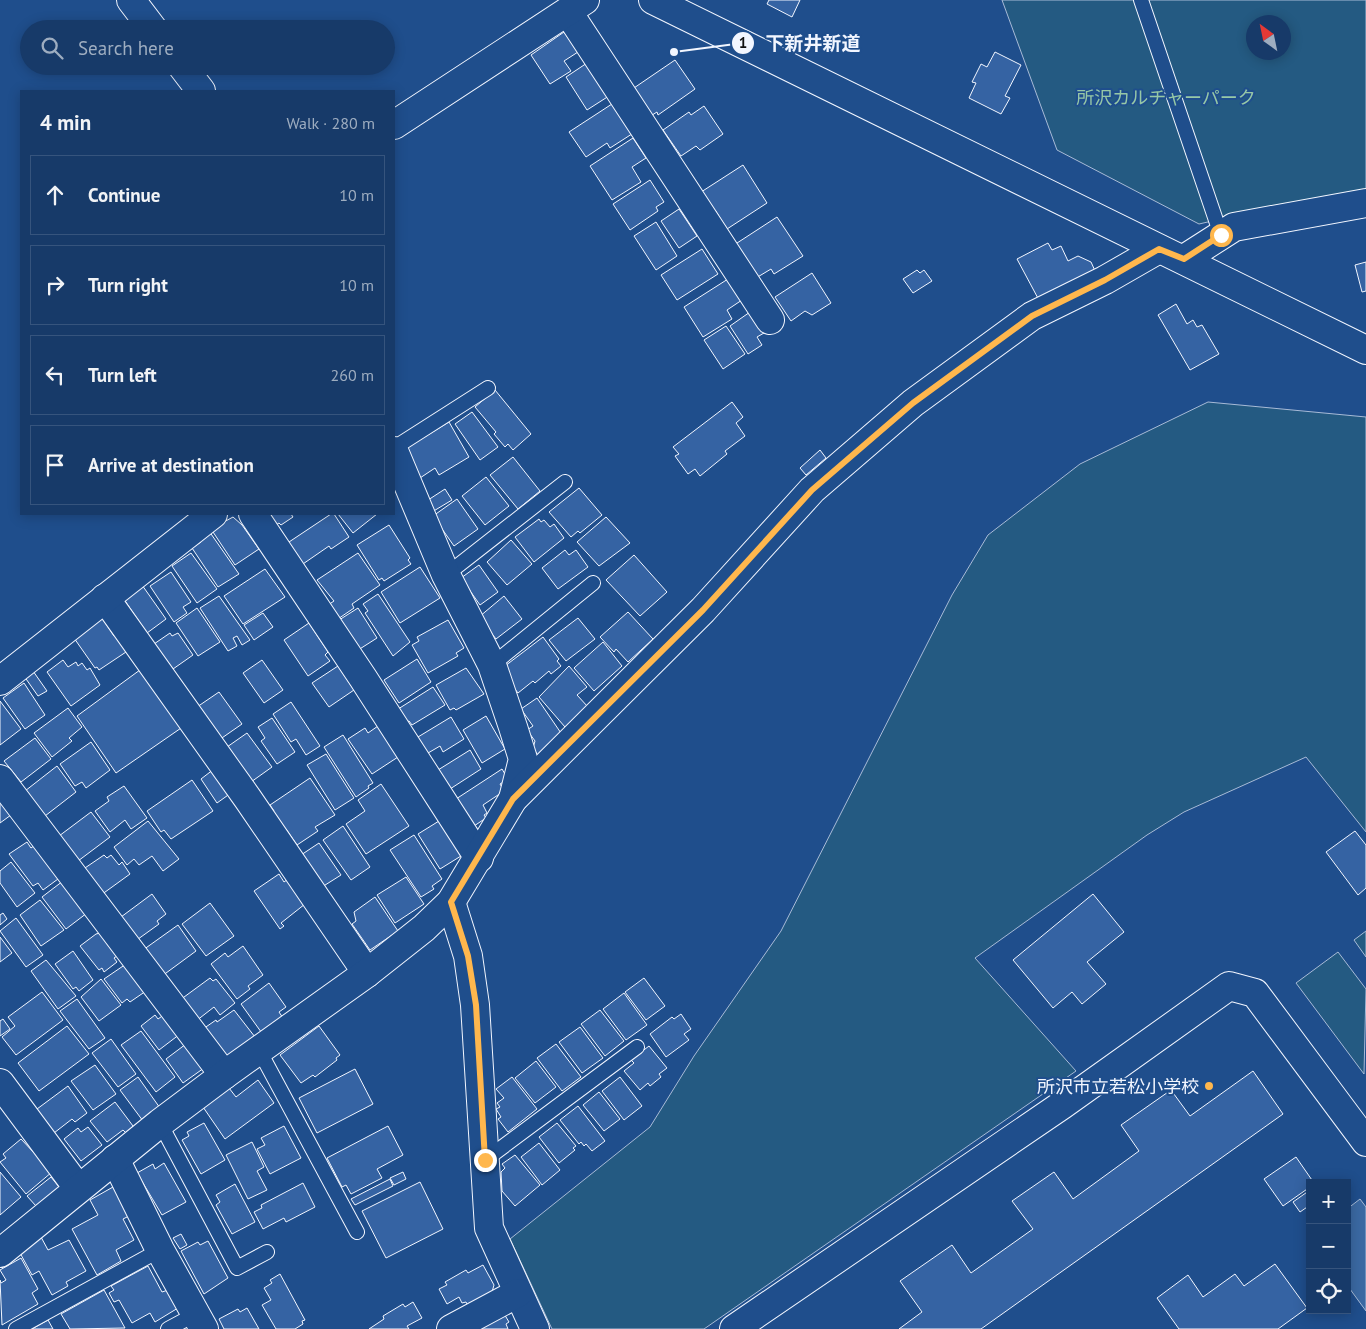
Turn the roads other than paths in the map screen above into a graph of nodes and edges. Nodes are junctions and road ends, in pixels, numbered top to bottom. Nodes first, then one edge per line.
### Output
1 (131, 0) edge
2 (653, 0) edge
3 (1141, 0) edge
4 (577, 6) edge
5 (146, 20) edge
6 (189, 75) edge
7 (200, 90) edge
8 (395, 124) edge
9 (1366, 203) edge
10 (1221, 235) junction
11 (1172, 254) junction
12 (770, 320) dead end
13 (1366, 350) edge
14 (488, 388) dead end
15 (395, 449) edge
16 (395, 452) edge
17 (565, 482) dead end
18 (212, 515) edge
19 (254, 515) edge
20 (446, 575) junction
21 (593, 583) dead end
22 (105, 598) junction
23 (492, 664) junction
24 (0, 681) edge
25 (0, 779) edge
26 (513, 799) junction
27 (479, 858) junction
28 (451, 902) junction
29 (367, 973) junction
30 (637, 1047) dead end
31 (259, 1050) junction
32 (224, 1074) junction
33 (0, 1083) edge
34 (160, 1123) junction
35 (1366, 1142) edge
36 (114, 1160) junction
37 (485, 1160) junction
38 (78, 1188) junction
39 (357, 1232) dead end
40 (160, 1250) junction
41 (267, 1252) dead end
42 (0, 1253) edge
43 (518, 1293) junction
44 (200, 1322) edge
45 (16, 1329) edge
46 (168, 1329) edge
47 (451, 1329) edge
48 (535, 1329) edge
49 (734, 1329) edge

1 - 5 street
2 - 11 street
3 - 10 lane
4 - 8 street
4 - 12 street
6 - 7 street
9 - 10 street
10 - 11 street
11 - 13 street
11 - 26 street
14 - 15 lane
16 - 20 street
17 - 20 lane
18 - 22 street
19 - 27 street
20 - 23 street
21 - 23 lane
22 - 24 street
22 - 29 street
23 - 26 street
25 - 32 street
26 - 27 street
27 - 28 street
28 - 29 street
28 - 37 street
29 - 31 street
30 - 37 lane
31 - 32 street
31 - 39 lane
32 - 34 street
33 - 38 street
34 - 36 street
34 - 41 lane
35 - 49 street
36 - 38 street
36 - 40 street
37 - 43 street
38 - 42 street
40 - 44 street
40 - 45 lane
43 - 47 street
43 - 48 street
44 - 46 lane

